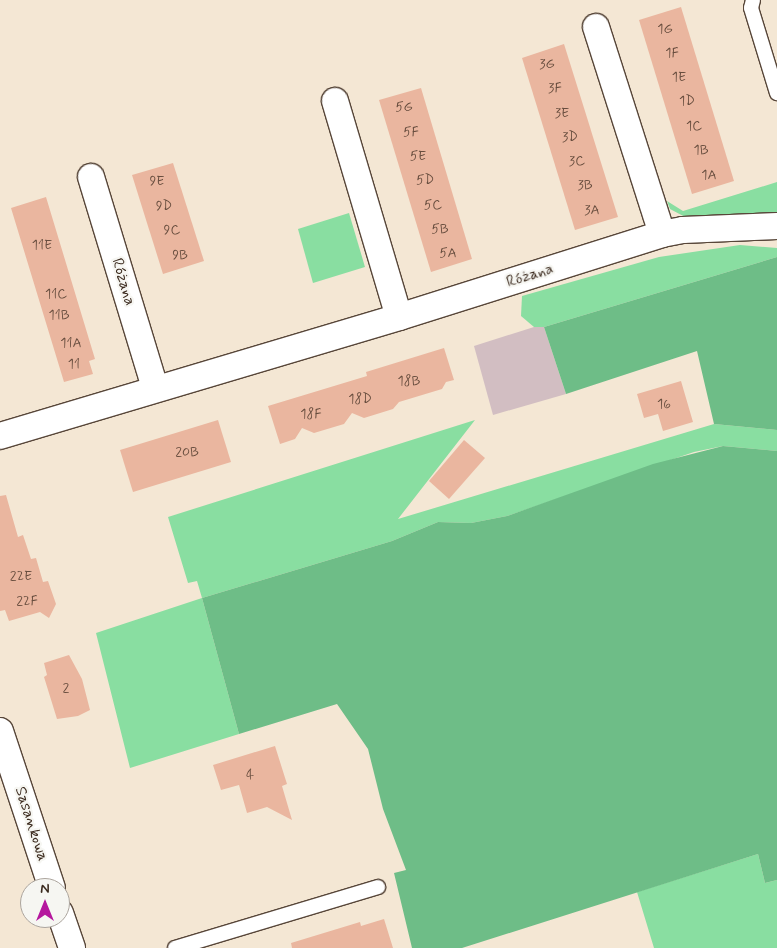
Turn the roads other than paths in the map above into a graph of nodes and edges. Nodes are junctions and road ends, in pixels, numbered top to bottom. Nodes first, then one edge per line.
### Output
1 (753, 0) edge
2 (596, 27) dead end
3 (777, 93) edge
4 (335, 101) dead end
5 (91, 177) dead end
6 (777, 226) edge
7 (662, 234) junction
8 (399, 317) junction
9 (155, 387) junction
10 (0, 436) edge
11 (0, 731) edge
12 (49, 878) edge
13 (378, 887) dead end
14 (65, 928) edge
15 (72, 948) edge
16 (175, 948) edge

1 - 3 lane
2 - 7 street
4 - 8 street
5 - 9 street, Różana
6 - 7 street, Różana
7 - 8 street, Różana
8 - 9 street, Różana
9 - 10 street, Różana
11 - 12 street, Sasankowa
13 - 16 lane
14 - 15 street

